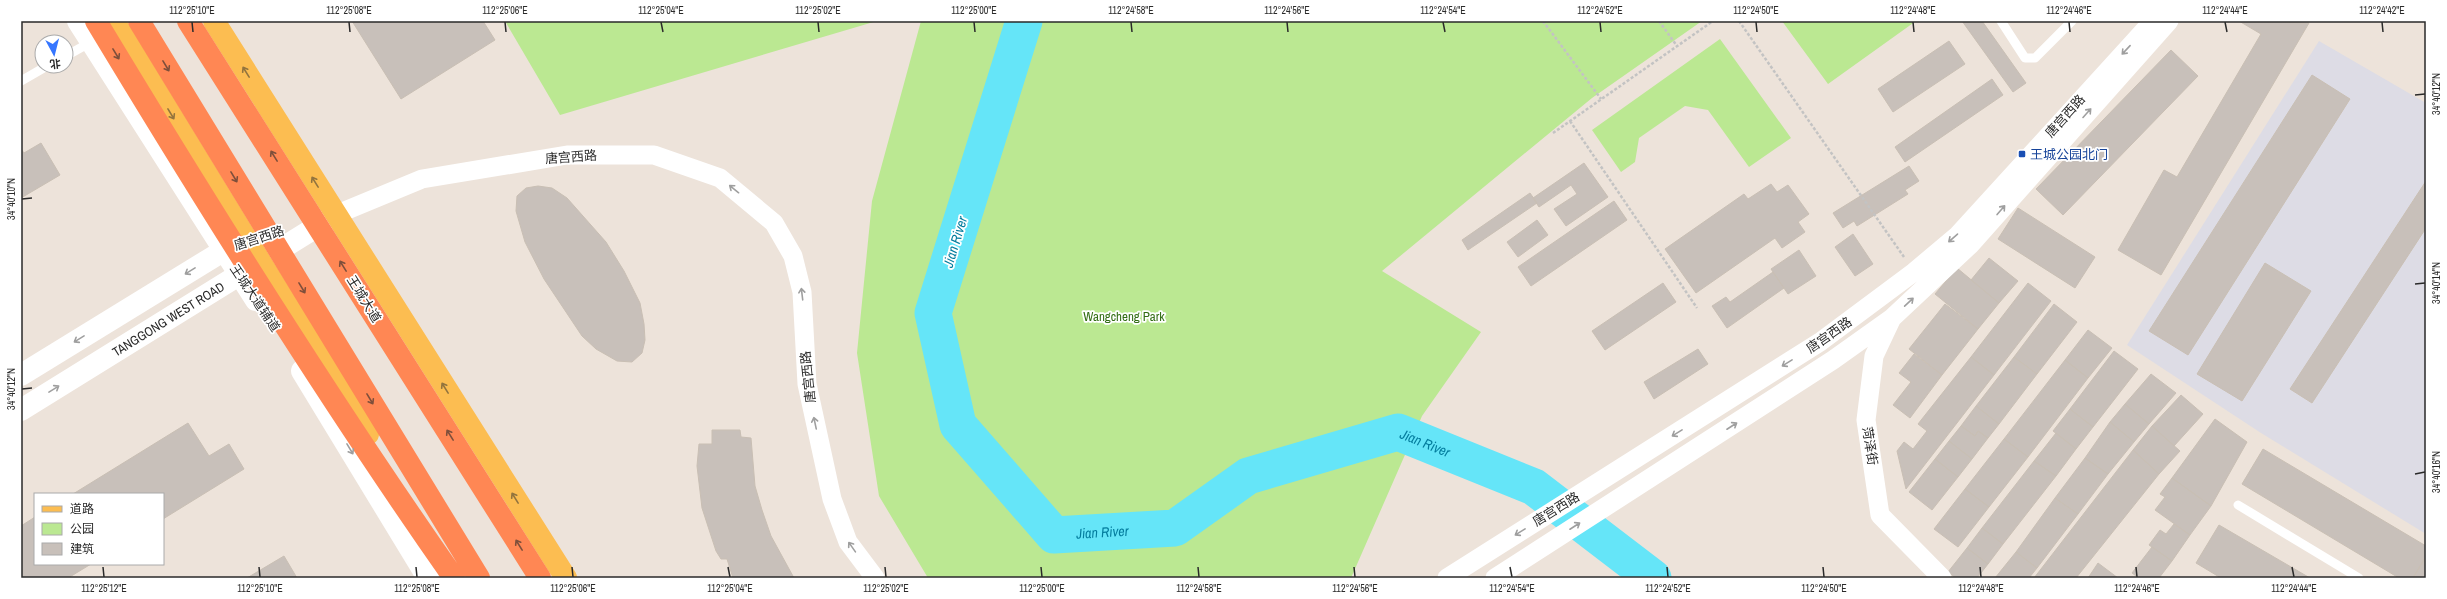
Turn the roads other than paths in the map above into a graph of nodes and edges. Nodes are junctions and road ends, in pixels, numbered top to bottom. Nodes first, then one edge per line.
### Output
1 (78, 21) edge
2 (96, 21) edge
3 (114, 21) edge
4 (139, 21) edge
5 (188, 21) edge
6 (214, 21) edge
7 (2001, 21) edge
8 (2072, 21) edge
9 (2153, 21) edge
10 (2169, 21) edge
11 (91, 42) junction
12 (74, 52) edge
13 (34, 74) edge
14 (21, 81) edge
15 (335, 215) junction
16 (248, 240) junction
17 (223, 250) junction
18 (260, 261) junction
19 (240, 275) junction
20 (1881, 296) junction
21 (1892, 318) junction
22 (281, 336) junction
23 (21, 375) edge
24 (21, 410) edge
25 (360, 420) junction
26 (2238, 505) dead end
27 (428, 578) edge
28 (454, 578) edge
29 (459, 578) edge
30 (479, 578) edge
31 (540, 578) edge
32 (566, 578) edge
33 (875, 578) edge
34 (1447, 578) edge
35 (1495, 578) edge
36 (1942, 578) edge
37 (2359, 578) edge

1 - 11 main road, 王城大道辅道
2 -> 28 highway
3 -> 16 main road
4 -> 30 highway
31 -> 5 highway, 王城大道
15 -> 6 main road
7 - 8 lane
9 -> 20 street, 唐宫西路
21 -> 10 street, 唐宫西路
11 - 12 lane
11 - 17 main road, 王城大道辅道
13 - 14 lane
15 - 16 main road, 唐宫西路
15 - 18 main road, TANGGONG WEST ROAD
32 -> 15 main road
33 -> 15 street, 唐宫西路
16 - 17 main road, 唐宫西路
16 - 18 main road
17 - 19 main road, 王城大道辅道
17 -> 23 main road, 唐宫西路
18 - 19 main road, TANGGONG WEST ROAD
18 - 25 main road
19 - 22 main road, 王城大道辅道
24 -> 19 main road, TANGGONG WEST ROAD
20 - 21 street
20 -> 34 street, 唐宫西路
35 -> 21 street, 唐宫西路
21 - 36 street, 菏泽街
22 - 25 main road
22 -> 27 main road, 王城大道辅道
25 - 29 main road
26 - 37 lane

